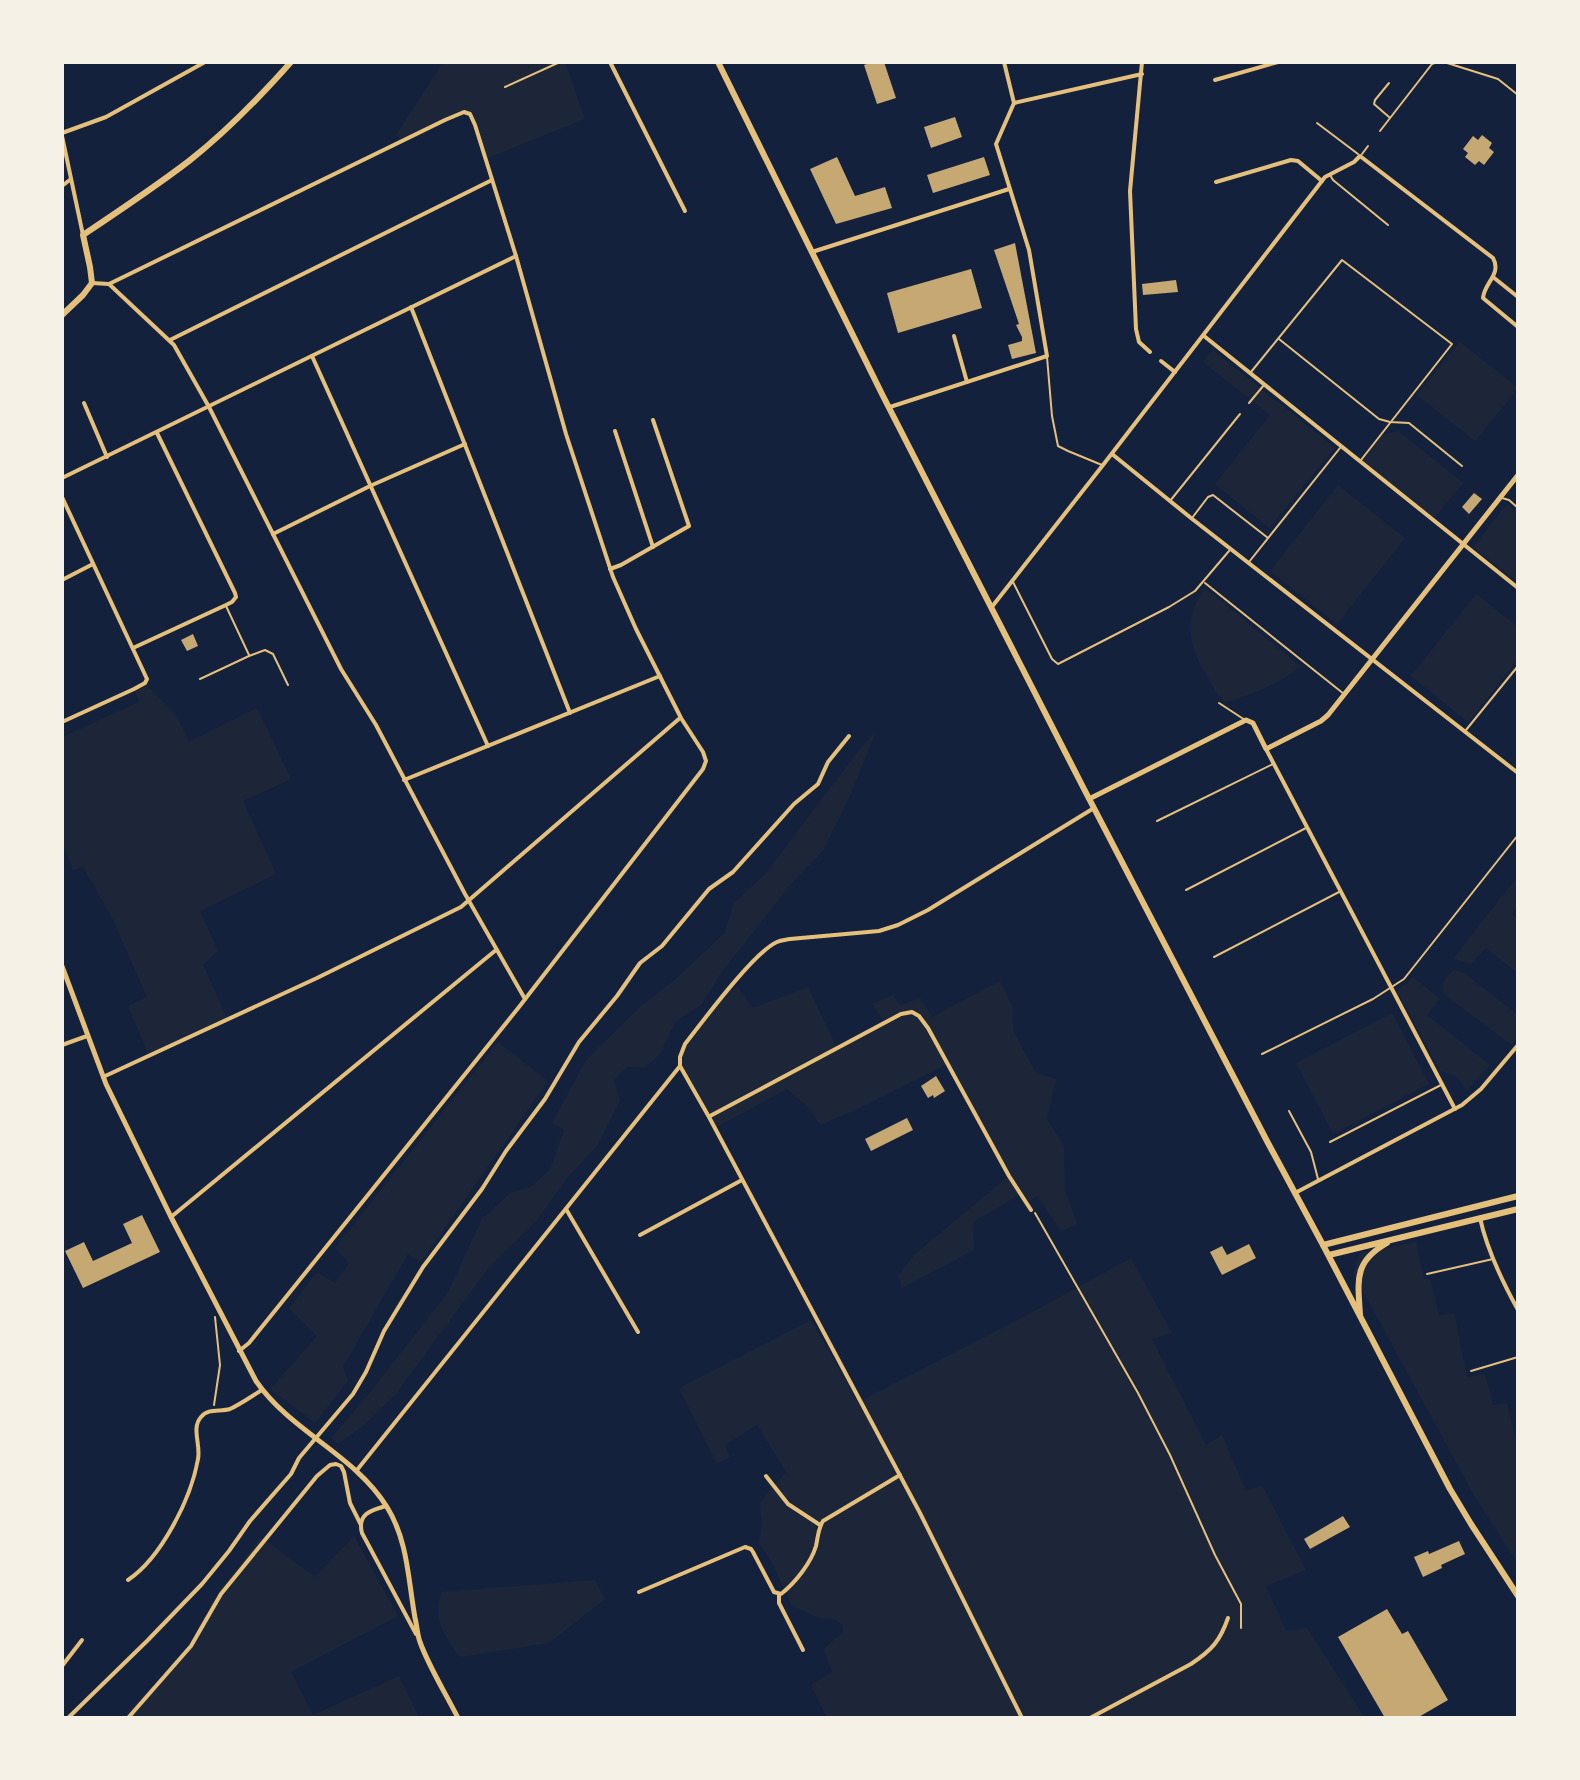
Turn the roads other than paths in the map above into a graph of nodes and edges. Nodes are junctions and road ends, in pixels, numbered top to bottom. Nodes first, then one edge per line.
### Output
1 (205, 62) edge
2 (291, 62) edge
3 (610, 62) edge
4 (718, 62) edge
5 (1004, 62) edge
6 (1142, 62) edge
7 (1278, 62) edge
8 (1437, 62) edge
9 (1444, 62) edge
10 (1142, 74) junction
11 (1215, 80) dead end
12 (1389, 83) dead end
13 (1518, 95) edge
14 (1014, 103) junction
15 (1390, 118) junction
16 (1317, 123) dead end
17 (1380, 131) dead end
18 (62, 135) edge
19 (1368, 146) dead end
20 (1360, 156) junction
21 (1329, 174) junction
22 (71, 179) junction
23 (492, 180) junction
24 (1322, 181) junction
25 (1216, 182) dead end
26 (62, 186) edge
27 (1009, 189) junction
28 (685, 211) dead end
29 (1388, 225) dead end
30 (83, 235) junction
31 (812, 252) junction
32 (516, 256) junction
33 (1493, 277) junction
34 (92, 283) junction
35 (109, 284) junction
36 (1518, 297) edge
37 (411, 307) junction
38 (62, 315) edge
39 (1518, 327) edge
40 (954, 336) dead end
41 (1204, 336) junction
42 (1278, 338) junction
43 (170, 340) junction
44 (1150, 352) dead end
45 (312, 356) junction
46 (1047, 356) junction
47 (1161, 361) dead end
48 (1175, 372) junction
49 (1251, 373) junction
50 (967, 382) junction
51 (1264, 384) junction
52 (84, 403) dead end
53 (1249, 403) dead end
54 (209, 407) junction
55 (890, 407) junction
56 (1240, 414) dead end
57 (653, 420) dead end
58 (1390, 422) junction
59 (615, 431) dead end
60 (157, 433) junction
61 (465, 444) junction
62 (1341, 446) junction
63 (1112, 454) junction
64 (107, 457) junction
65 (1360, 461) junction
66 (1103, 465) junction
67 (1462, 466) dead end
68 (1518, 475) edge
69 (62, 478) edge
70 (370, 486) junction
71 (62, 497) edge
72 (1501, 497) junction
73 (1170, 501) junction
74 (1518, 508) edge
75 (1191, 518) junction
76 (273, 534) junction
77 (1268, 538) junction
78 (1463, 544) junction
79 (653, 547) junction
80 (1230, 549) junction
81 (1249, 563) junction
82 (93, 564) junction
83 (610, 569) junction
84 (62, 580) edge
85 (1012, 581) junction
86 (1204, 581) junction
87 (1518, 588) edge
88 (226, 605) junction
89 (991, 608) junction
90 (133, 648) junction
91 (249, 656) junction
92 (1373, 659) junction
93 (1518, 666) edge
94 (660, 676) junction
95 (200, 679) dead end
96 (288, 685) dead end
97 (1345, 695) junction
98 (1219, 703) dead end
99 (570, 713) junction
100 (681, 718) junction
101 (1246, 720) junction
102 (62, 722) edge
103 (1466, 731) junction
104 (849, 736) dead end
105 (488, 746) junction
106 (1266, 749) junction
107 (1274, 763) junction
108 (1518, 773) edge
109 (404, 780) junction
110 (1089, 799) junction
111 (1094, 808) junction
112 (1157, 821) dead end
113 (1307, 827) junction
114 (1518, 835) edge
115 (1186, 890) dead end
116 (1341, 892) junction
117 (469, 902) junction
118 (496, 950) junction
119 (1214, 957) dead end
120 (62, 966) edge
121 (1391, 988) junction
122 (525, 999) junction
123 (87, 1036) junction
124 (62, 1045) edge
125 (1518, 1045) edge
126 (1262, 1054) dead end
127 (680, 1066) junction
128 (103, 1077) junction
129 (1442, 1084) junction
130 (1455, 1109) junction
131 (1289, 1111) dead end
132 (709, 1117) junction
133 (1330, 1142) dead end
134 (1316, 1149) dead end
135 (1311, 1152) junction
136 (742, 1180) junction
137 (1319, 1180) junction
138 (1295, 1193) junction
139 (1518, 1196) edge
140 (566, 1209) junction
141 (1518, 1209) edge
142 (1032, 1210) road end
143 (171, 1217) junction
144 (1480, 1218) junction
145 (640, 1235) dead end
146 (1394, 1239) junction
147 (1323, 1245) junction
148 (1329, 1255) junction
149 (1494, 1259) junction
150 (1427, 1274) dead end
151 (1518, 1310) edge
152 (1360, 1318) junction
153 (638, 1332) dead end
154 (239, 1351) junction
155 (1518, 1357) edge
156 (1471, 1371) dead end
157 (262, 1390) junction
158 (357, 1470) junction
159 (900, 1475) junction
160 (766, 1476) dead end
161 (386, 1506) junction
162 (360, 1523) junction
163 (820, 1525) junction
164 (128, 1580) dead end
165 (639, 1592) dead end
166 (779, 1594) junction
167 (1518, 1596) edge
168 (1228, 1618) dead end
169 (82, 1640) dead end
170 (420, 1641) junction
171 (803, 1650) dead end
172 (62, 1666) edge
173 (68, 1718) edge
174 (128, 1718) edge
175 (458, 1718) edge
176 (1022, 1718) edge
177 (1090, 1718) edge

1 - 18 street
2 - 30 main road
3 - 28 street
4 - 31 main road
5 - 14 street
6 - 10 street
7 - 11 street
8 - 15 lane
9 - 13 lane
10 - 14 street
10 - 44 street
12 - 15 lane
14 - 27 street
15 - 17 lane
16 - 20 lane
18 - 22 street
19 - 20 lane
20 - 21 street
20 - 33 street
21 - 24 street
21 - 29 lane
22 - 26 street
22 - 30 street
23 - 32 street
23 - 35 street
23 - 43 street
24 - 25 street
24 - 41 street
27 - 31 street
27 - 46 street
30 - 34 main road
31 - 55 main road
32 - 37 street
32 - 83 street
33 - 36 street
33 - 39 street
34 - 35 street
34 - 38 main road
35 - 43 street
37 - 45 street
37 - 61 street
40 - 50 street
41 - 48 street
41 - 49 street
42 - 49 lane
42 - 58 lane
42 - 58 lane
43 - 54 street
45 - 54 street
45 - 70 street
46 - 50 street
46 - 66 lane
47 - 48 street
48 - 63 street
49 - 51 street
50 - 55 street
51 - 53 lane
51 - 62 street
52 - 64 street
54 - 60 street
54 - 76 street
55 - 89 main road
56 - 73 lane
57 - 79 street
58 - 65 lane
58 - 67 lane
59 - 79 street
60 - 64 street
60 - 88 street
61 - 70 street
61 - 99 street
62 - 65 street
62 - 77 lane
63 - 66 street
63 - 73 street
64 - 69 street
65 - 78 street
66 - 85 street
68 - 72 street
70 - 76 street
70 - 105 street
71 - 82 street
72 - 74 lane
72 - 78 street
73 - 75 street
75 - 77 lane
75 - 80 street
76 - 109 street
77 - 81 lane
78 - 87 street
78 - 92 street
79 - 83 street
80 - 81 street
80 - 86 lane
81 - 92 street
82 - 84 street
82 - 90 street
83 - 94 street
85 - 86 lane
85 - 89 street
86 - 97 lane
88 - 90 street
88 - 91 lane
89 - 110 main road
90 - 102 street
91 - 95 lane
91 - 96 lane
92 - 97 street
92 - 103 street
93 - 103 lane
94 - 99 street
94 - 100 street
97 - 106 street
98 - 101 lane
99 - 105 street
100 - 117 street
100 - 122 street
101 - 106 street
101 - 110 street
103 - 108 street
104 - 173 street
105 - 109 street
106 - 107 street
107 - 112 lane
107 - 113 street
109 - 117 street
110 - 111 main road
111 - 127 street
111 - 138 main road
113 - 115 lane
113 - 116 street
114 - 121 lane
116 - 119 lane
116 - 121 street
117 - 118 street
117 - 128 street
118 - 122 street
118 - 143 street
120 - 123 street
121 - 126 lane
121 - 129 street
122 - 154 street
123 - 124 street
123 - 128 street
125 - 130 street
127 - 132 street
127 - 140 street
128 - 143 street
129 - 130 street
129 - 133 lane
130 - 137 street
131 - 135 lane
132 - 136 street
132 - 142 street
134 - 135 lane
135 - 137 lane
136 - 145 street
136 - 159 street
137 - 138 street
138 - 147 main road
139 - 147 main road
140 - 153 street
140 - 158 street
141 - 144 main road
143 - 154 street
144 - 146 main road
144 - 149 street
146 - 148 main road
146 - 152 main road
147 - 148 main road
148 - 152 main road
149 - 150 lane
149 - 151 street
152 - 167 main road
154 - 157 street
155 - 156 lane
157 - 158 street
157 - 164 street
158 - 161 street
159 - 163 street
159 - 176 street
160 - 163 street
161 - 162 street
161 - 170 street
162 - 170 street
162 - 174 street
163 - 166 street
165 - 166 street
166 - 171 street
168 - 177 street
169 - 172 street
170 - 175 street

